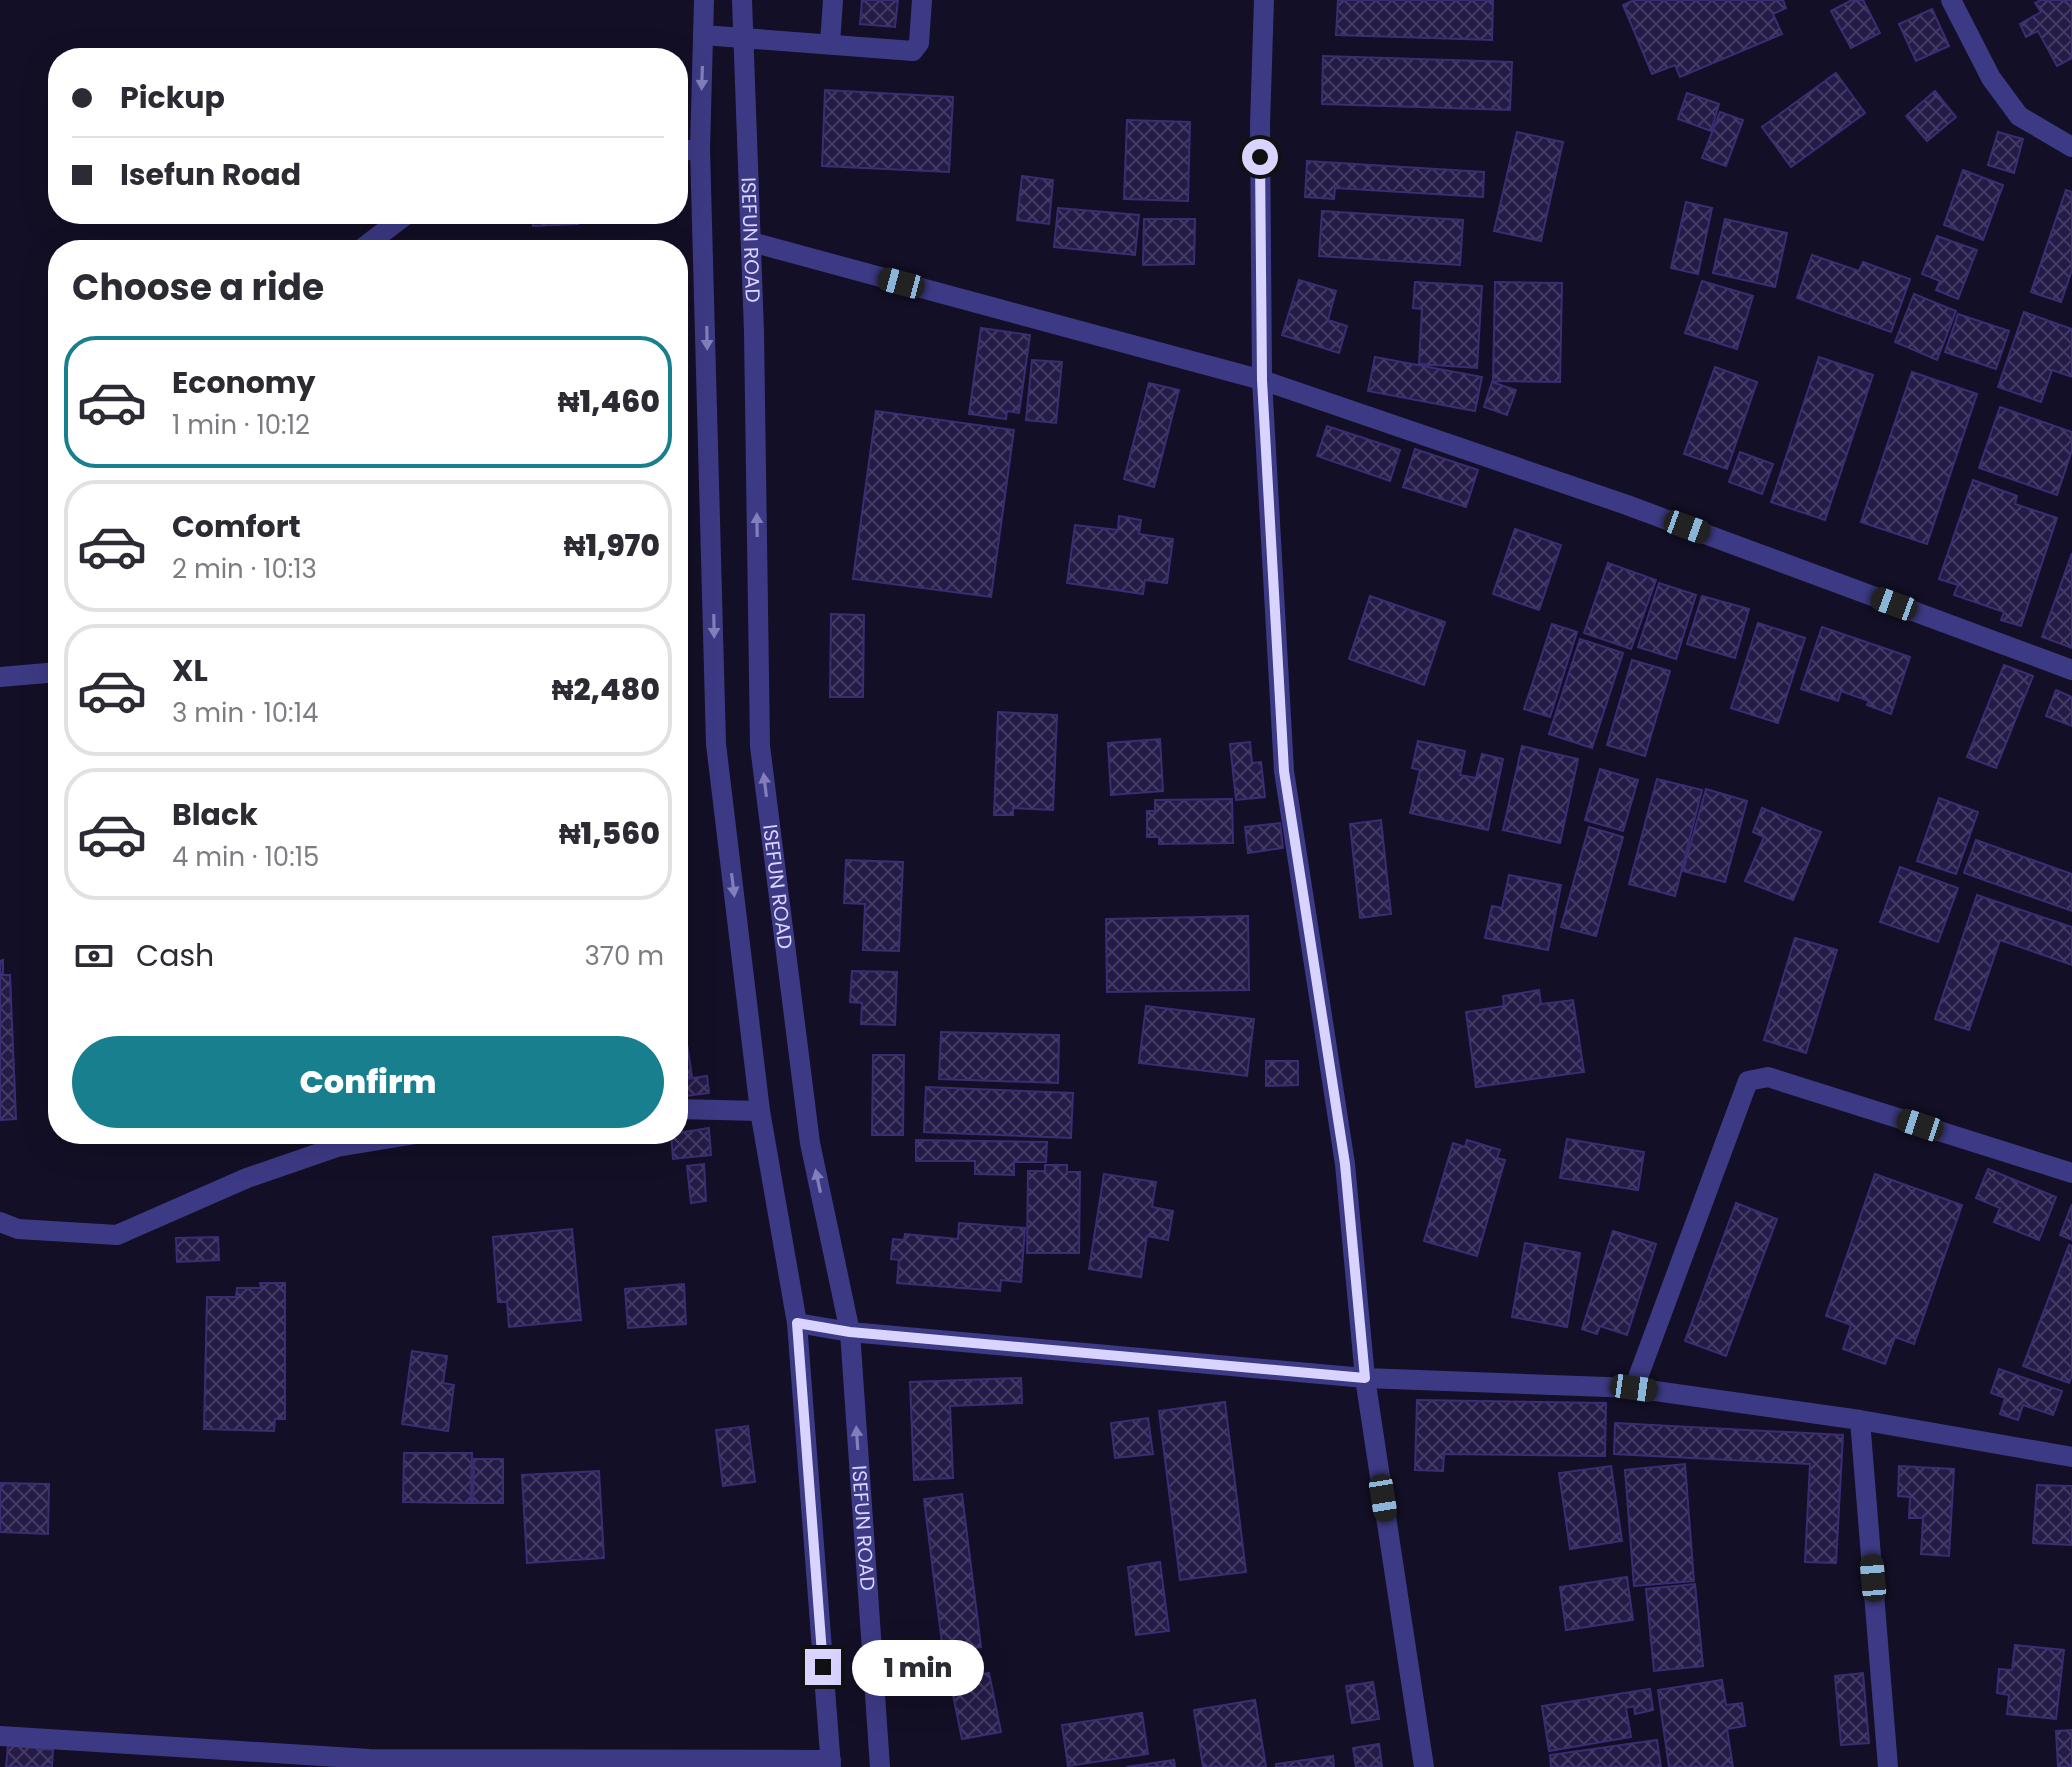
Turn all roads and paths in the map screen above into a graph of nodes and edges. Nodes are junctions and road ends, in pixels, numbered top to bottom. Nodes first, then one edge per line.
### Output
1 (704, 0) edge
2 (742, 0) edge
3 (833, 0) edge
4 (922, 0) edge
5 (1264, 0) edge
6 (1951, 0) edge
7 (703, 35) junction
8 (744, 37) junction
9 (830, 43) junction
10 (2072, 147) edge
11 (700, 149) junction
12 (688, 150) edge
13 (394, 224) edge
14 (373, 240) edge
15 (751, 242) junction
16 (1262, 380) junction
17 (2072, 670) edge
18 (48, 673) edge
19 (0, 677) edge
20 (688, 1109) edge
21 (760, 1111) junction
22 (355, 1144) edge
23 (2072, 1173) edge
24 (0, 1222) edge
25 (797, 1323) junction
26 (850, 1332) junction
27 (1365, 1378) junction
28 (1634, 1388) junction
29 (1860, 1420) junction
30 (2072, 1457) edge
31 (0, 1736) edge
32 (831, 1764) edge
33 (880, 1767) edge
34 (1424, 1767) edge
35 (1888, 1767) edge

1 - 7 street
2 - 8 street, ISEFUN ROAD
3 - 9 street
4 - 9 street
5 - 16 street
6 - 10 street
7 - 8 street
7 -> 11 street
8 - 9 street
8 - 15 street, ISEFUN ROAD
11 - 12 street
11 -> 21 street
13 - 14 street
15 - 16 street
26 -> 15 street, ISEFUN ROAD
16 - 17 street
16 - 27 street
18 - 19 street
20 - 21 street
21 - 25 street
22 - 24 street
23 - 28 street
25 - 26 street
25 - 32 street
26 - 27 street
33 -> 26 street, ISEFUN ROAD
27 - 28 street
27 - 34 street
28 - 29 street
29 - 30 street
29 - 35 street
31 - 32 street

